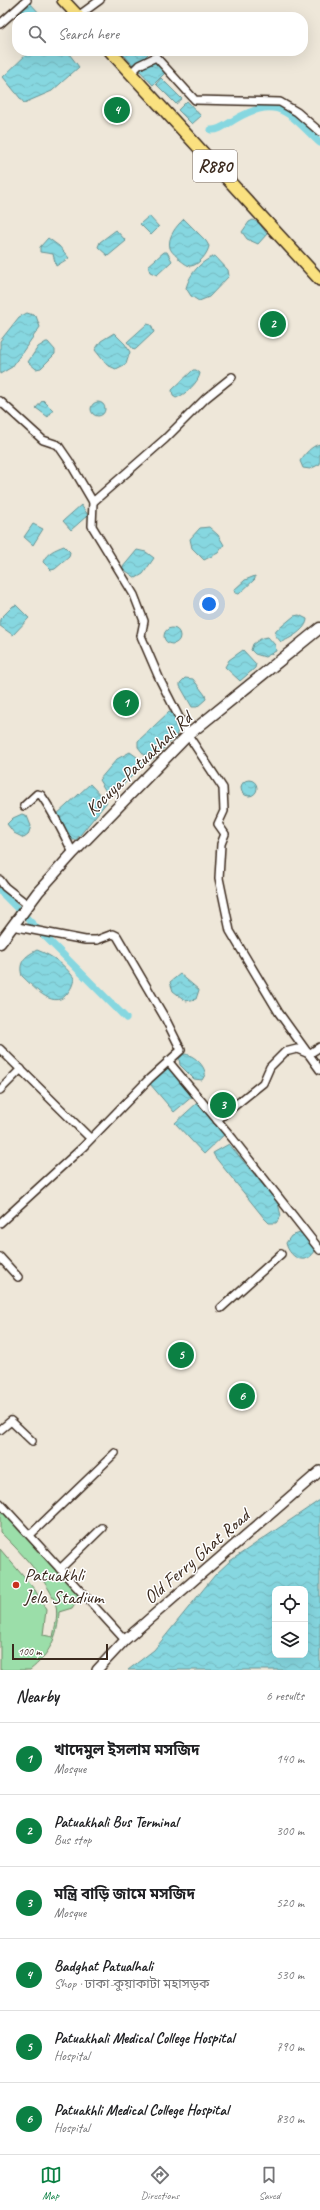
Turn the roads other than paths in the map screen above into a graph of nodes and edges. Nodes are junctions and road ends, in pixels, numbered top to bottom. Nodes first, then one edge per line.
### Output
1 (27, 0) edge
2 (63, 0) edge
3 (100, 0) edge
4 (14, 12) edge
5 (74, 12) edge
6 (84, 12) edge
7 (12, 13) edge
8 (0, 24) edge
9 (114, 56) edge
10 (130, 74) junction
11 (320, 132) edge
12 (320, 280) edge
13 (232, 377) dead end
14 (0, 401) edge
15 (93, 502) junction
16 (320, 628) edge
17 (188, 735) junction
18 (24, 806) dead end
19 (73, 853) junction
20 (0, 880) edge
21 (28, 905) junction
22 (14, 923) junction
23 (0, 943) edge
24 (320, 1047) edge
25 (0, 1049) edge
26 (309, 1054) junction
27 (168, 1061) junction
28 (21, 1069) junction
29 (320, 1070) edge
30 (0, 1090) edge
31 (217, 1120) junction
32 (90, 1138) junction
33 (0, 1223) edge
34 (320, 1250) edge
35 (281, 1254) dead end
36 (0, 1257) edge
37 (18, 1277) dead end
38 (221, 1308) dead end
39 (0, 1430) edge
40 (32, 1441) dead end
41 (115, 1453) dead end
42 (320, 1471) edge
43 (0, 1503) edge
44 (102, 1528) dead end
45 (30, 1535) junction
46 (60, 1569) junction
47 (125, 1640) junction
48 (96, 1670) edge

1 - 4 street
2 - 5 main road
3 - 6 street
7 - 8 street
9 - 10 main road, R880
10 - 11 street
10 - 12 main road, R880
13 - 15 street
14 - 15 street
15 - 17 street
16 - 17 main road, Kocuya-Patuakhali Rd
17 - 19 main road, Kocuya-Patuakhali Rd
17 - 26 street
18 - 19 street
19 - 21 main road, Kocuya-Patuakhali Rd
20 - 21 street
21 - 22 main road, Kocuya-Patuakhali Rd
22 - 23 main road, Kocuya-Patuakhali Rd
22 - 27 street
24 - 26 street
25 - 28 street
26 - 29 street
26 - 31 street
27 - 31 street
27 - 32 street
28 - 30 street
28 - 32 street
31 - 34 street
32 - 33 street
35 - 38 street
36 - 37 street
39 - 40 street
41 - 45 street
42 - 47 street, Old Ferry Ghat Road
43 - 45 street
44 - 46 street
45 - 46 street
46 - 47 street
47 - 48 street, Old Ferry Ghat Road

